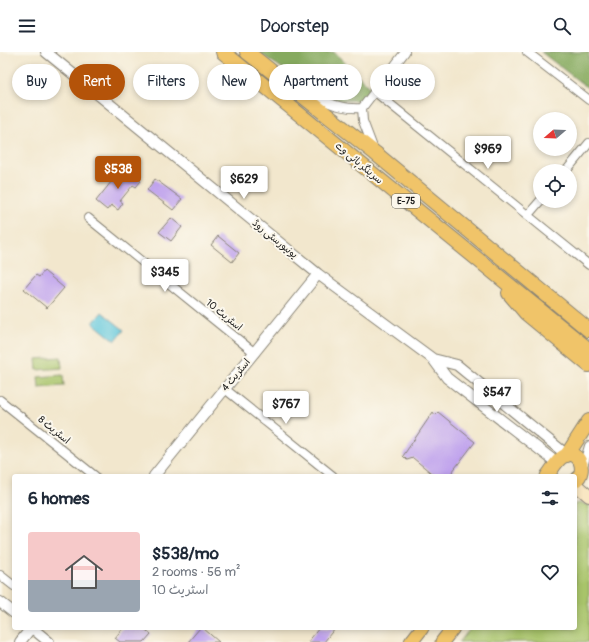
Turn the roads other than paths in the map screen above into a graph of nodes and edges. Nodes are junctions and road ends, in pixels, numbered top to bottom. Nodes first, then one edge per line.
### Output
1 (46, 52) edge
2 (223, 52) edge
3 (247, 52) edge
4 (405, 52) edge
5 (527, 52) edge
6 (395, 64) edge
7 (370, 97) edge
8 (385, 100) edge
9 (589, 100) edge
10 (362, 108) junction
11 (589, 143) edge
12 (375, 153) junction
13 (572, 164) edge
14 (534, 208) edge
15 (528, 216) junction
16 (88, 218) dead end
17 (589, 265) edge
18 (318, 274) junction
19 (496, 275) junction
20 (589, 330) edge
21 (589, 350) edge
22 (255, 353) junction
23 (433, 359) junction
24 (589, 365) edge
25 (225, 389) junction
26 (0, 400) edge
27 (589, 420) edge
28 (589, 431) edge
29 (589, 446) edge
30 (564, 462) edge
31 (586, 467) edge
32 (92, 474) edge
33 (156, 474) edge
34 (331, 474) edge
35 (549, 474) edge
36 (577, 481) edge
37 (577, 485) edge
38 (589, 496) edge
39 (0, 575) edge
40 (12, 584) edge
41 (0, 602) edge
42 (12, 611) edge
43 (30, 630) edge
44 (34, 630) edge
45 (420, 630) edge
46 (451, 630) edge
47 (20, 642) edge
48 (49, 642) edge
49 (411, 642) edge
50 (442, 642) edge

1 - 18 street, یونیورسٹی روڈ
2 - 19 highway, سرینگر ہائی وے / E-75
3 - 10 street
3 - 12 highway, سرینگر ہائی وے / E-75
4 - 6 street
5 - 9 street
7 - 10 street
8 - 15 street
10 - 12 street
11 - 13 street
12 - 20 highway, سرینگر ہائی وے / E-75
14 - 15 street
15 - 17 street
16 - 22 street, اسٹریٹ 10
18 - 22 street, اسٹریٹ 4
18 - 23 street, یونیورسٹی روڈ
19 - 21 highway, سرینگر ہائی وے / E-75
19 - 24 highway
22 - 25 street, اسٹریٹ 4
23 - 30 street, یونیورسٹی روڈ
23 - 30 street, یونیورسٹی روڈ
25 - 33 street, اسٹریٹ 4
25 - 34 street
26 - 32 street, اسٹریٹ 8
27 - 30 highway
28 - 30 street
29 - 31 street
30 - 31 main road
30 - 35 main road
31 - 36 main road
37 - 38 main road
39 - 40 street
41 - 42 street
43 - 47 street
44 - 48 street
45 - 49 main road
46 - 50 main road

